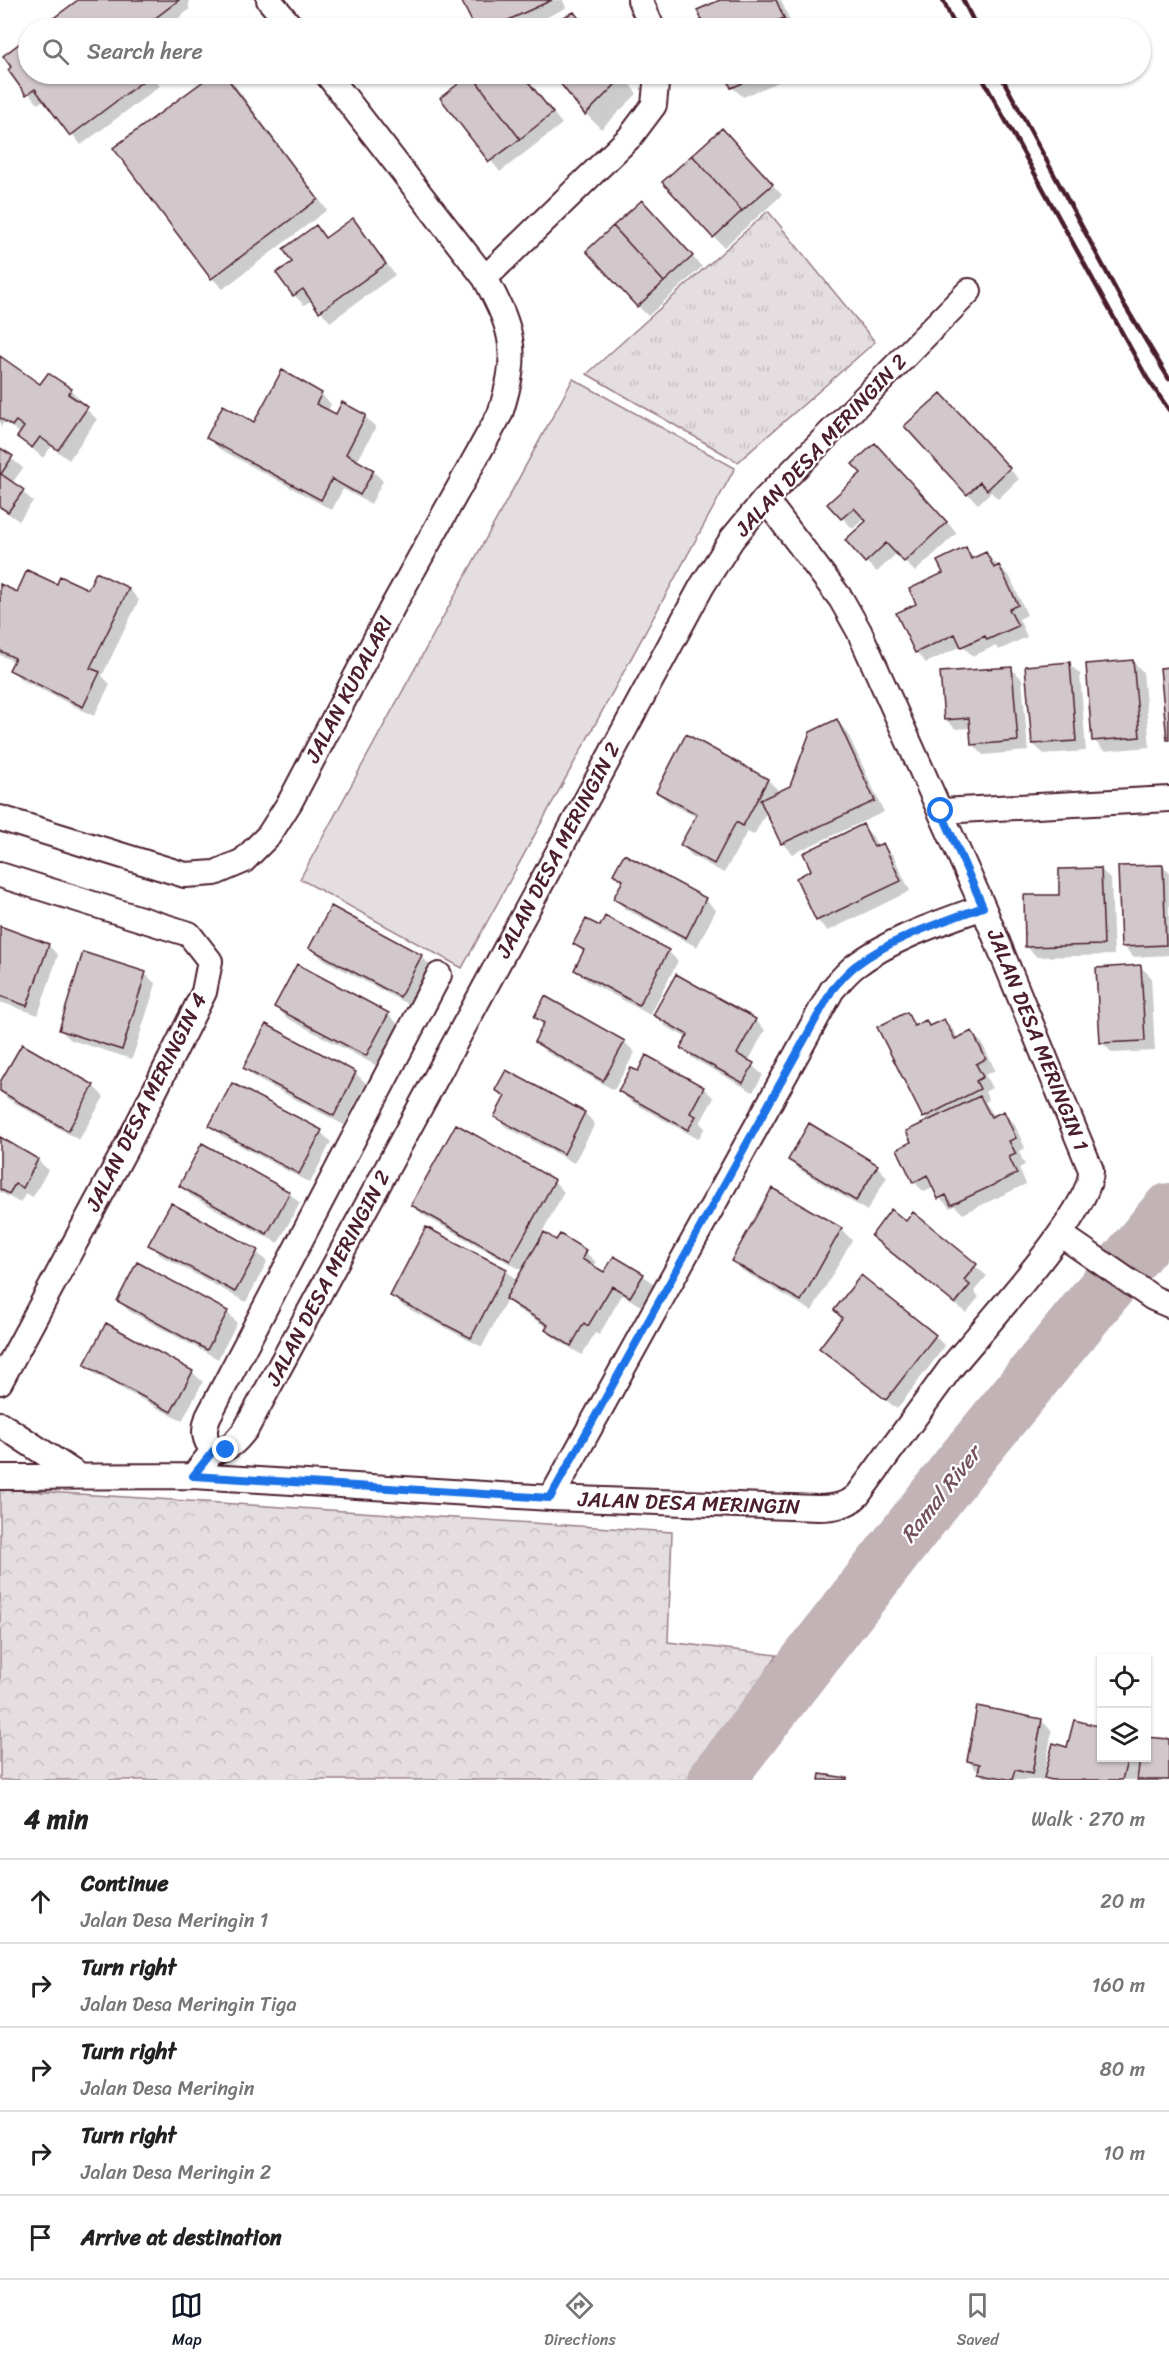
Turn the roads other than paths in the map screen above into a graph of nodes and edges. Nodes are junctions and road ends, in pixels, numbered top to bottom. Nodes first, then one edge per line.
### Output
1 (269, 0) edge
2 (640, 0) edge
3 (284, 18) edge
4 (648, 18) edge
5 (335, 84) edge
6 (656, 84) edge
7 (485, 278) junction
8 (969, 291) dead end
9 (765, 499) junction
10 (1169, 799) edge
11 (941, 811) junction
12 (0, 818) edge
13 (0, 875) edge
14 (983, 907) junction
15 (439, 975) dead end
16 (1091, 1170) joint
17 (1060, 1234) junction
18 (1161, 1301) edge
19 (0, 1382) edge
20 (0, 1424) edge
21 (213, 1451) junction
22 (79, 1476) junction
23 (193, 1476) junction
24 (0, 1477) edge
25 (550, 1498) junction

1 - 3 street
2 - 4 street
5 - 7 street, JALAN KUDALARI
6 - 7 street
7 - 12 street, JALAN KUDALARI
8 - 9 street, JALAN DESA MERINGIN 2
9 - 11 street, JALAN DESA MERINGIN 1
9 - 21 street, JALAN DESA MERINGIN 2
10 - 11 street
11 - 14 street, JALAN DESA MERINGIN 1
13 - 19 street, JALAN DESA MERINGIN 4
14 - 16 street, JALAN DESA MERINGIN 1
14 - 25 street
15 - 21 street, JALAN DESA MERINGIN 2
16 - 17 street, JALAN DESA MERINGIN
17 - 18 street
17 - 25 street, JALAN DESA MERINGIN
20 - 22 street
21 - 23 street, JALAN DESA MERINGIN 2
22 - 23 street, JALAN DESA MERINGIN
22 - 24 street, JALAN DESA MERINGIN
23 - 25 street, JALAN DESA MERINGIN

